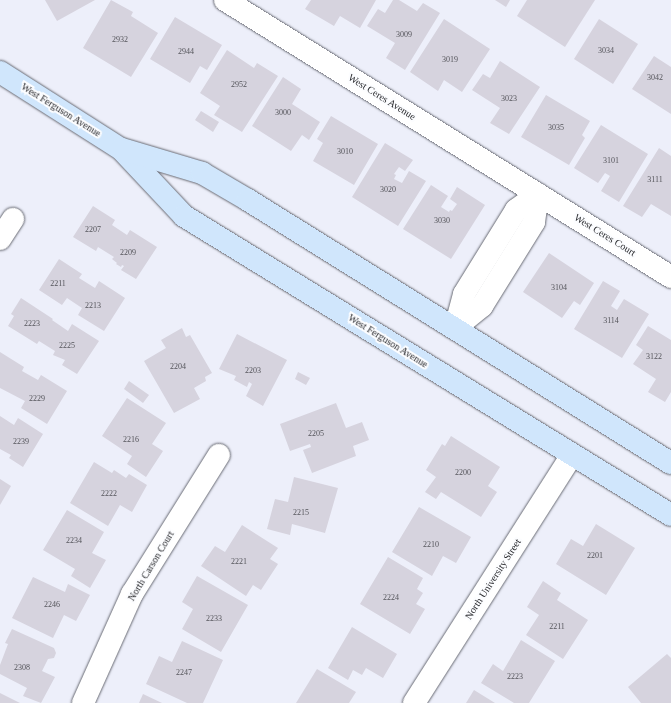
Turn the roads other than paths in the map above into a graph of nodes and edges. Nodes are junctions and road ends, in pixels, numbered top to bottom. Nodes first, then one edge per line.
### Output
1 (225, 0) edge
2 (0, 72) edge
3 (121, 149) junction
4 (538, 194) junction
5 (13, 219) dead end
6 (0, 239) edge
7 (671, 277) edge
8 (455, 328) junction
9 (219, 455) dead end
10 (572, 455) junction
11 (671, 463) edge
12 (671, 515) edge
13 (83, 703) edge
14 (414, 703) edge

1 - 4 street, West Ceres Avenue
2 - 3 street, West Ferguson Avenue
3 - 8 street, West Ferguson Avenue
3 - 10 street, West Ferguson Avenue
4 - 7 street, West Ceres Court
4 - 8 street
5 - 6 street
8 - 11 street, West Ferguson Avenue
9 - 13 street, North Carson Court
10 - 12 street, West Ferguson Avenue
10 - 14 street, North University Street

